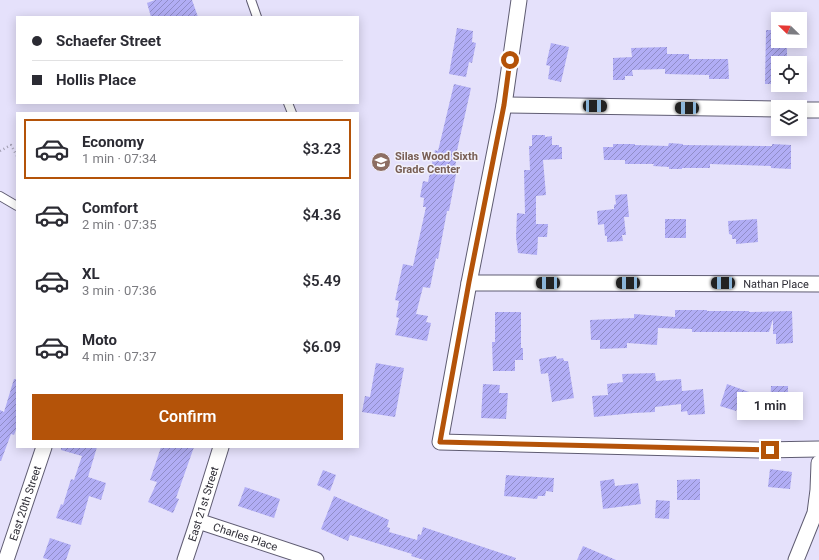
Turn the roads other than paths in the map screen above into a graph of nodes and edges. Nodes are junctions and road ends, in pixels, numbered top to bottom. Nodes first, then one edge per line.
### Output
1 (251, 0) edge
2 (519, 0) edge
3 (257, 16) edge
4 (504, 105) junction
5 (771, 109) edge
6 (807, 110) edge
7 (819, 110) edge
8 (0, 196) edge
9 (16, 205) edge
10 (469, 282) junction
11 (819, 284) edge
12 (44, 448) edge
13 (221, 448) edge
14 (819, 449) edge
15 (819, 463) edge
16 (198, 521) junction
17 (6, 560) edge
18 (184, 560) edge
19 (316, 560) edge
20 (796, 560) edge

1 - 3 lane
2 - 4 street
4 - 5 street
4 - 10 street
6 - 7 street
8 - 9 lane
10 - 11 street, Nathan Place
10 - 14 street
12 - 17 street, East 20th Street
13 - 16 street, East 21st Street
15 - 20 street
16 - 18 street, East 21st Street
16 - 19 street, Charles Place

